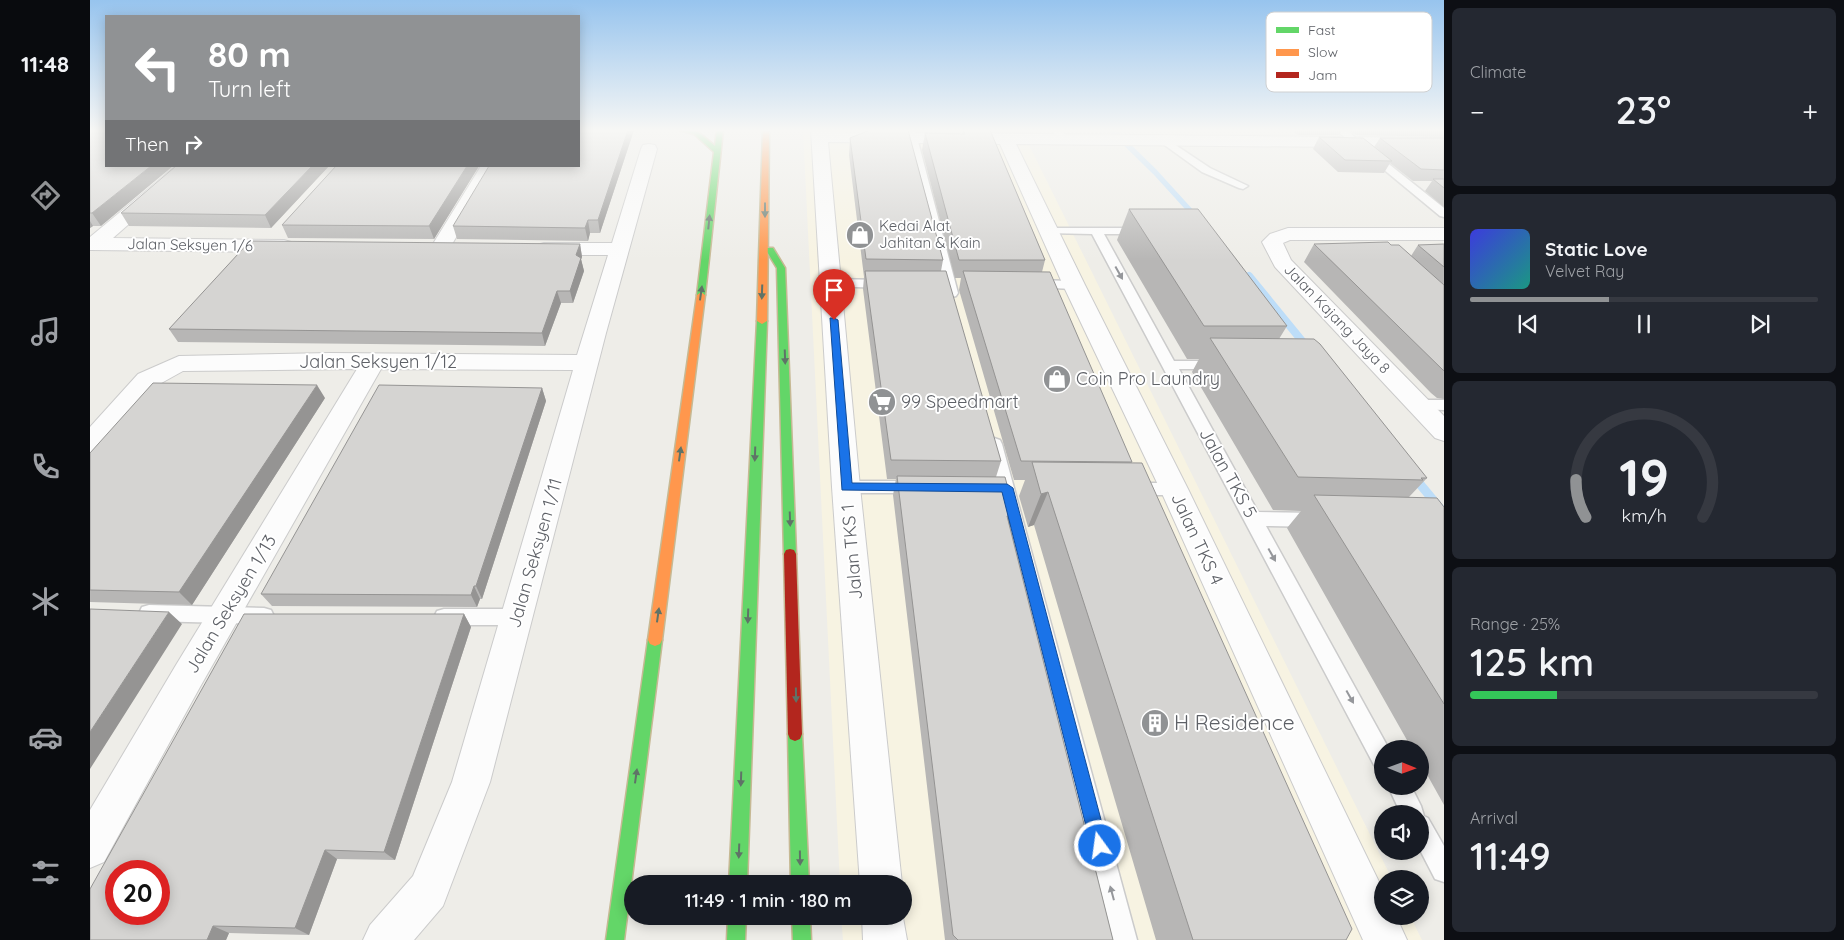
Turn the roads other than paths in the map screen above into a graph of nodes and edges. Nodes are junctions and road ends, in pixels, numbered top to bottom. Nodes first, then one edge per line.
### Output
1 (177, 174) edge
2 (485, 174) edge
3 (642, 174) edge
4 (715, 174) edge
5 (765, 174) edge
6 (822, 174) edge
7 (922, 174) edge
8 (1023, 174) edge
9 (1215, 174) edge
10 (1394, 174) edge
11 (1243, 186) dead end
12 (1409, 186) junction
13 (1427, 186) dead end
14 (1444, 214) edge
15 (1160, 230) edge
16 (1049, 231) junction
17 (1096, 231) junction
18 (1444, 234) edge
19 (764, 243) junction
20 (92, 244) edge
21 (306, 246) edge
22 (442, 247) edge
23 (521, 248) edge
24 (620, 249) junction
25 (831, 283) junction
26 (900, 284) edge
27 (1016, 284) edge
28 (1074, 284) junction
29 (957, 312) edge
30 (374, 361) junction
31 (587, 364) junction
32 (1170, 365) junction
33 (1228, 366) edge
34 (1444, 405) edge
35 (1419, 406) junction
36 (988, 423) edge
37 (1444, 432) edge
38 (90, 444) edge
39 (846, 487) junction
40 (931, 488) edge
41 (988, 488) edge
42 (1007, 488) junction
43 (1026, 488) dead end
44 (1115, 489) edge
45 (1174, 489) junction
46 (1253, 520) junction
47 (1330, 520) edge
48 (128, 612) edge
49 (224, 616) junction
50 (282, 616) edge
51 (429, 617) edge
52 (517, 618) junction
53 (1374, 742) edge
54 (630, 824) junction
55 (1429, 842) edge
56 (90, 848) edge
57 (1444, 870) edge
58 (738, 875) edge
59 (800, 875) edge
60 (879, 875) edge
61 (610, 896) dead end
62 (736, 925) edge
63 (801, 925) edge
64 (884, 925) edge
65 (385, 940) edge
66 (615, 940) edge
67 (736, 940) edge
68 (802, 940) edge
69 (885, 940) edge
70 (1124, 940) edge
71 (1385, 940) edge

1 - 20 street
2 - 22 street
3 - 24 street, Jalan Seksyen 1/11
54 -> 4 highway
5 -> 19 highway
6 - 25 street, Jalan TKS 1
7 - 29 lane
8 - 16 street, Jalan TKS 4
9 - 11 lane
10 - 12 lane
12 - 13 lane
12 - 14 lane
15 - 17 lane
16 - 17 lane
16 - 28 street, Jalan TKS 4
17 -> 32 lane, Jalan TKS 5
18 - 35 street, Jalan Kajang Jaya 8
19 -> 58 highway
19 -> 59 highway
20 - 21 street, Jalan Seksyen 1/6
23 - 24 street
24 - 31 street, Jalan Seksyen 1/11
25 - 26 lane
25 - 39 street, Jalan TKS 1
27 - 28 lane
28 - 45 street, Jalan TKS 4
30 - 31 street, Jalan Seksyen 1/12
30 - 38 street, Jalan Seksyen 1/12
30 - 49 street, Jalan Seksyen 1/13
31 - 52 street, Jalan Seksyen 1/11
32 - 33 lane
32 - 46 lane, Jalan TKS 5
34 - 35 lane
35 - 37 street, Jalan Kajang Jaya 8
36 - 42 lane
39 - 40 lane
39 - 60 street, Jalan TKS 1
41 - 42 lane
42 - 43 lane
70 -> 42 lane
44 - 45 lane
45 - 71 street, Jalan TKS 4
46 - 47 lane
46 -> 53 lane, Jalan TKS 5
48 - 49 lane
49 - 50 lane
49 - 56 street, Jalan Seksyen 1/13
51 - 52 lane
52 - 65 street, Jalan Seksyen 1/11
54 - 61 highway
54 - 66 highway
55 - 57 lane
62 - 67 highway
63 - 68 highway
64 - 69 street

